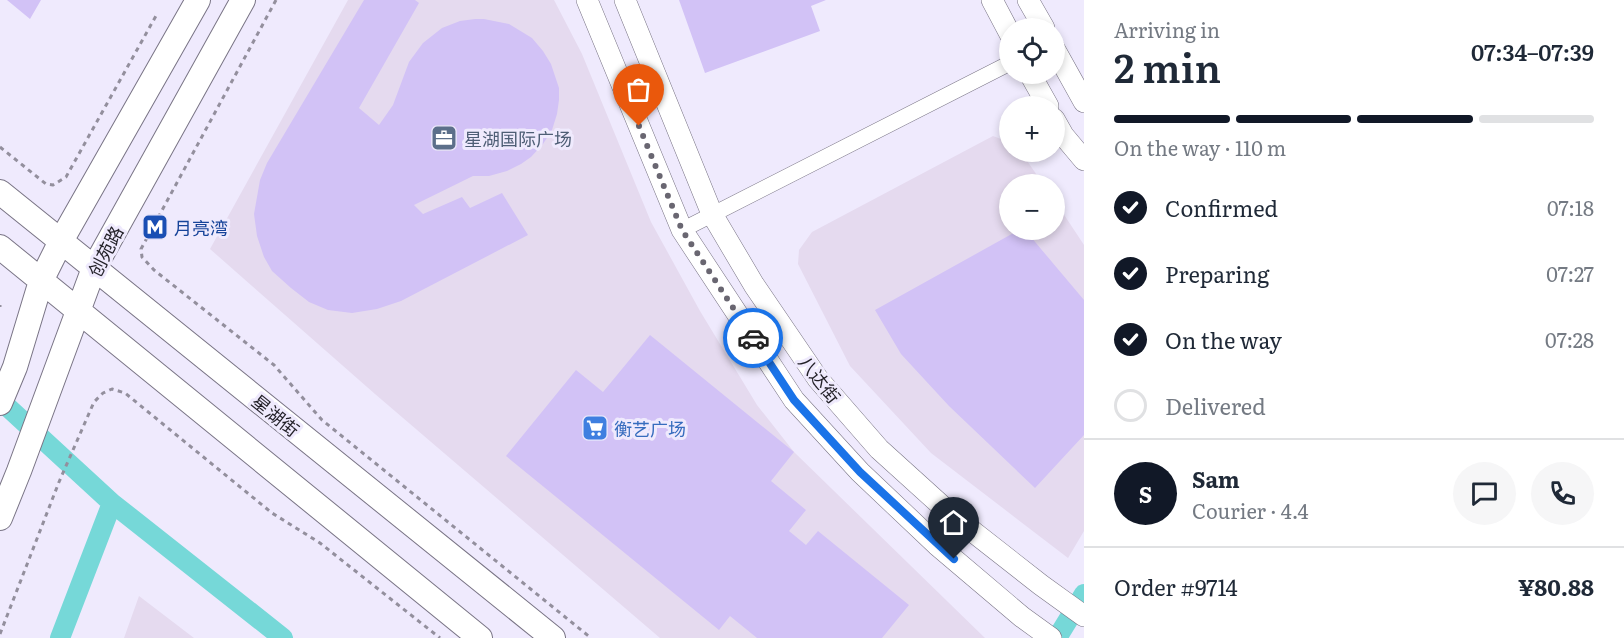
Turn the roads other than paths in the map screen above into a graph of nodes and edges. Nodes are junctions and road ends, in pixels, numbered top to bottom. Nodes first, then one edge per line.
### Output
1 (198, 0) edge
2 (243, 0) edge
3 (587, 0) edge
4 (625, 0) edge
5 (992, 0) edge
6 (1028, 0) edge
7 (1002, 18) edge
8 (1038, 18) edge
9 (1065, 68) edge
10 (999, 69) edge
11 (1084, 102) edge
12 (1065, 137) edge
13 (1084, 160) edge
14 (0, 192) edge
15 (712, 214) junction
16 (682, 230) junction
17 (60, 241) junction
18 (0, 247) edge
19 (94, 268) junction
20 (42, 281) junction
21 (78, 310) junction
22 (0, 403) edge
23 (0, 518) edge
24 (1084, 616) edge
25 (480, 638) edge
26 (553, 638) edge
27 (1051, 638) edge

1 - 17 main road
2 - 19 main road, 创苑路
3 - 16 street, 八达街
4 - 15 street, 八达街
5 - 7 street
6 - 8 street
9 - 11 street
10 - 15 street
12 - 13 street
14 - 17 main road, 星湖街
15 - 16 street
15 - 24 street, 八达街
16 - 27 street, 八达街
17 - 19 main road, 星湖街
17 - 20 main road
18 - 20 main road
19 - 21 main road, 创苑路
19 - 26 main road, 星湖街
20 - 21 main road
20 - 22 main road
21 - 23 main road, 创苑路
21 - 25 main road

